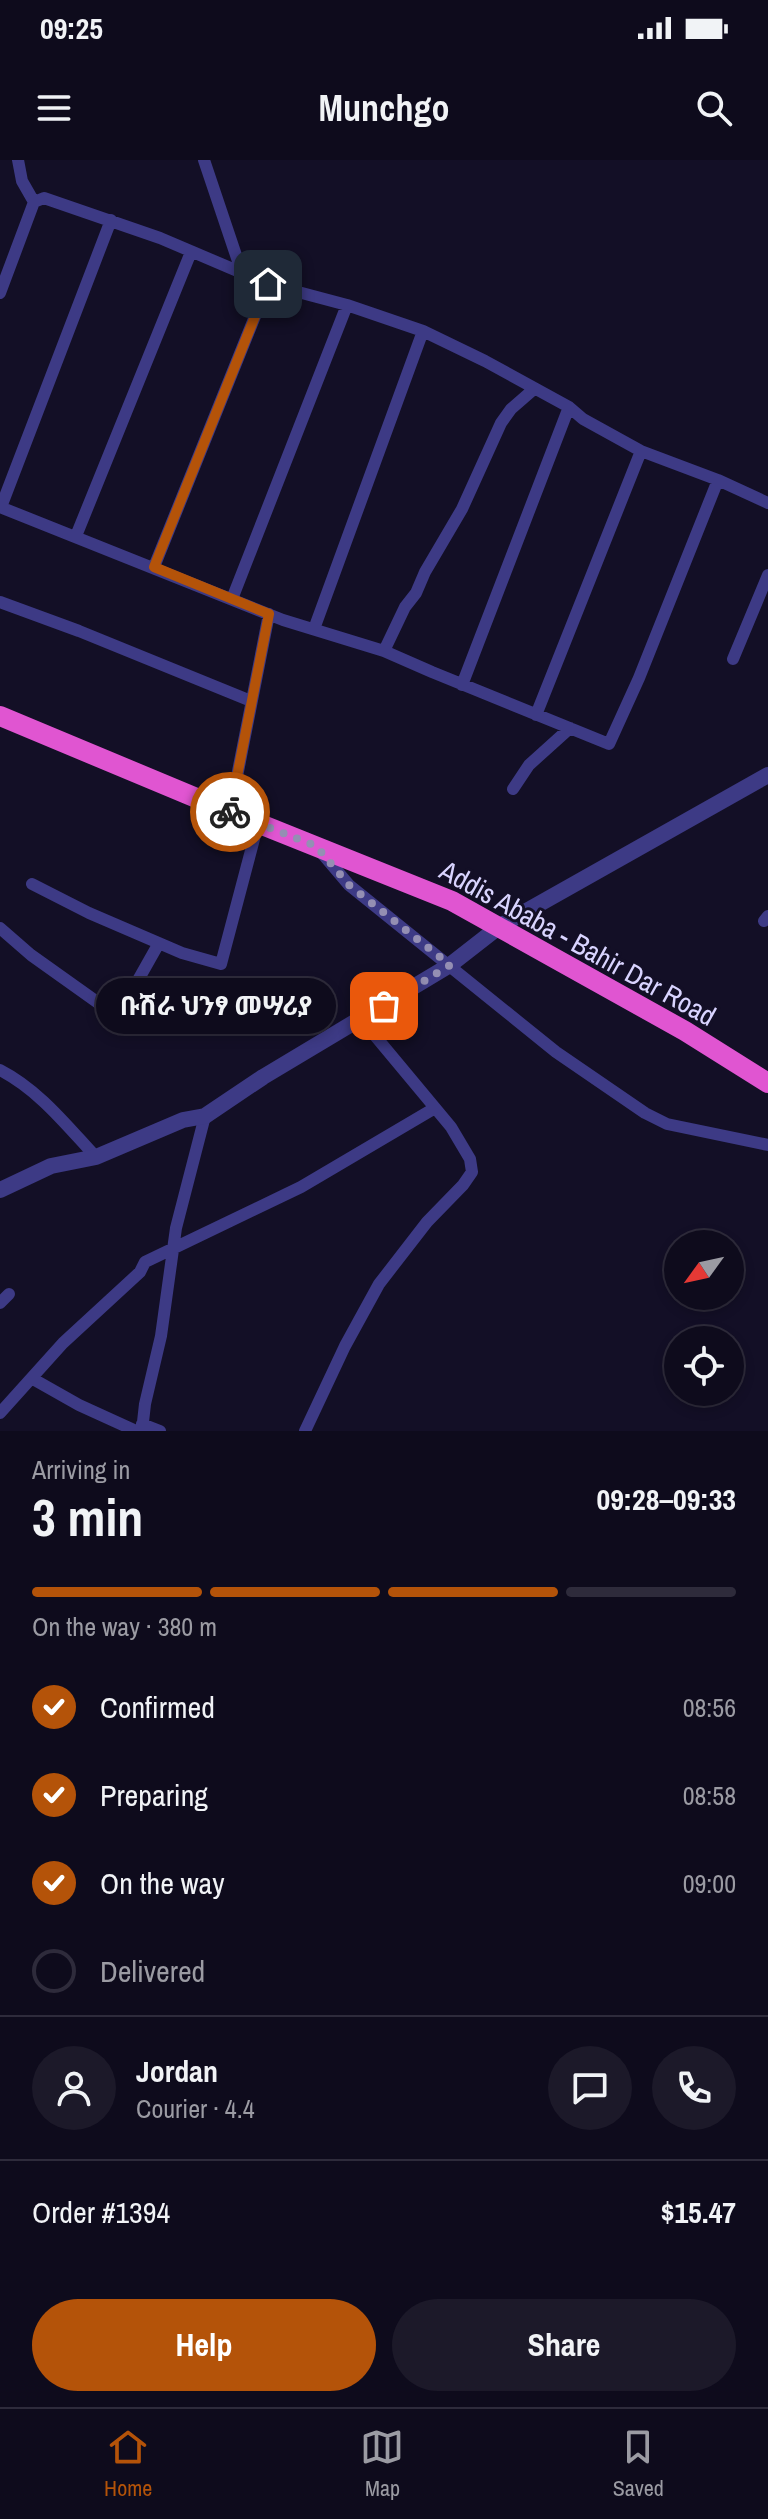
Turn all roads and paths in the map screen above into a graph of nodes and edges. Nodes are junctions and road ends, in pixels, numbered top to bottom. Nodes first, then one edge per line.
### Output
1 (18, 160) edge
2 (204, 160) edge
3 (34, 202) junction
4 (111, 220) junction
5 (191, 252) junction
6 (242, 273) junction
7 (268, 284) junction
8 (0, 293) edge
9 (347, 305) junction
10 (423, 331) junction
11 (534, 389) junction
12 (569, 407) junction
13 (641, 451) junction
14 (718, 480) junction
15 (768, 503) edge
16 (0, 507) edge
17 (76, 536) junction
18 (154, 567) junction
19 (768, 575) edge
20 (232, 599) junction
21 (0, 602) edge
22 (269, 614) junction
23 (314, 629) junction
24 (384, 651) junction
25 (733, 659) dead end
26 (462, 685) junction
27 (251, 701) junction
28 (536, 715) junction
29 (0, 716) edge
30 (570, 728) junction
31 (768, 775) edge
32 (513, 789) dead end
33 (230, 812) junction
34 (258, 824) junction
35 (316, 846) junction
36 (32, 884) dead end
37 (500, 926) junction
38 (0, 928) edge
39 (159, 943) junction
40 (450, 965) junction
41 (361, 1019) junction
42 (0, 1070) edge
43 (768, 1083) edge
44 (435, 1108) junction
45 (205, 1116) junction
46 (768, 1145) edge
47 (96, 1157) junction
48 (0, 1190) edge
49 (172, 1247) junction
50 (33, 1379) junction
51 (0, 1413) edge
52 (140, 1429) edge
53 (160, 1431) edge
54 (305, 1431) edge

1 - 3 street
2 - 6 street
3 - 4 street
3 - 8 street
4 - 5 street
4 - 16 street
5 - 6 street
5 - 17 street
6 - 7 street
7 - 9 street
7 - 18 street
9 - 10 street
9 - 20 street
10 - 11 street
10 - 23 street
11 - 12 street
11 - 24 street
12 - 13 street
12 - 26 street
13 - 14 street
13 - 28 street
14 - 15 street
14 - 30 street
16 - 17 street
17 - 18 street
18 - 20 street
19 - 25 street
20 - 22 street
21 - 27 street
22 - 23 street
22 - 27 street
23 - 24 street
24 - 26 street
26 - 28 street
27 - 33 street
28 - 30 street
29 - 33 highway, Addis Ababa - Bahir Dar Road
30 - 32 street
31 - 37 street
33 - 34 highway, Addis Ababa - Bahir Dar Road
34 - 35 highway, Addis Ababa - Bahir Dar Road
34 - 39 street
35 - 37 highway, Addis Ababa - Bahir Dar Road
35 - 40 street
36 - 39 street
37 - 40 street
37 - 43 highway, Addis Ababa - Bahir Dar Road
38 - 39 street
40 - 41 street
40 - 46 street
41 - 44 street
41 - 45 street
42 - 47 street
44 - 49 street
44 - 54 street
45 - 47 street
45 - 49 street
47 - 48 street
49 - 50 street
49 - 52 street
50 - 51 street
50 - 52 street
52 - 53 street

